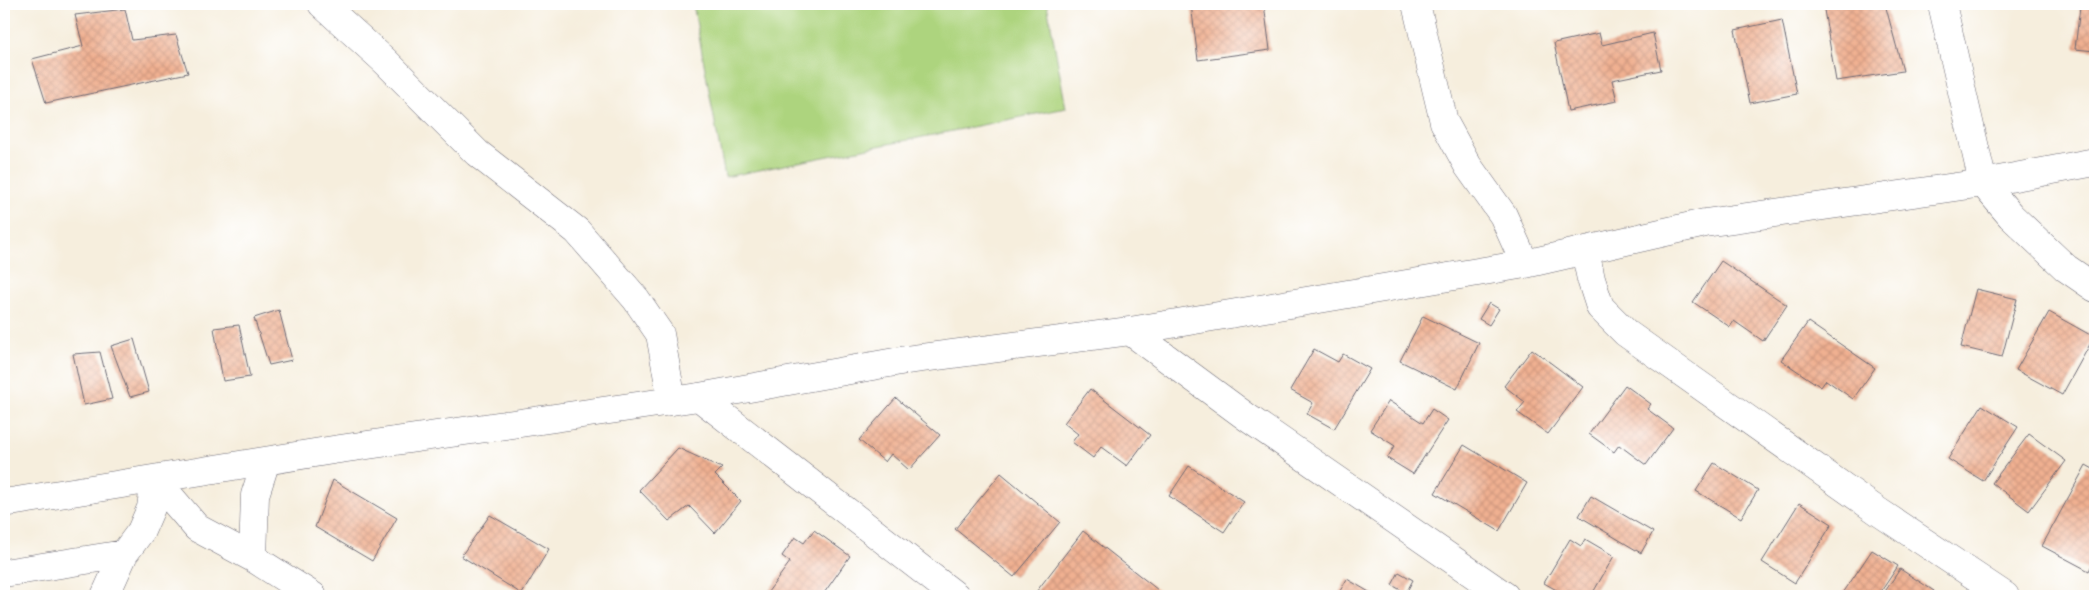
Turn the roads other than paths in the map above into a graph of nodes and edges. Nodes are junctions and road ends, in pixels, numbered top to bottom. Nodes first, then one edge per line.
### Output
1 (322, 4) edge
2 (1416, 4) edge
3 (1942, 4) edge
4 (2095, 162) edge
5 (1983, 183) junction
6 (1585, 251) junction
7 (1525, 264) junction
8 (2095, 288) edge
9 (1130, 331) junction
10 (699, 397) junction
11 (672, 401) junction
12 (266, 461) junction
13 (155, 479) junction
14 (4, 503) edge
15 (124, 554) junction
16 (253, 558) junction
17 (4, 573) edge
18 (105, 596) edge
19 (314, 596) edge
20 (956, 596) edge
21 (1505, 596) edge
22 (2005, 596) edge

1 - 11 street
2 - 7 street
3 - 5 street
4 - 5 street
5 - 6 street
5 - 8 street
6 - 7 street
6 - 22 street
7 - 9 street
9 - 10 street
9 - 21 street
10 - 11 street
10 - 20 street
11 - 12 street
12 - 13 street
12 - 16 street
13 - 14 street
13 - 15 street
13 - 16 street
15 - 17 street
15 - 18 street
16 - 19 street

